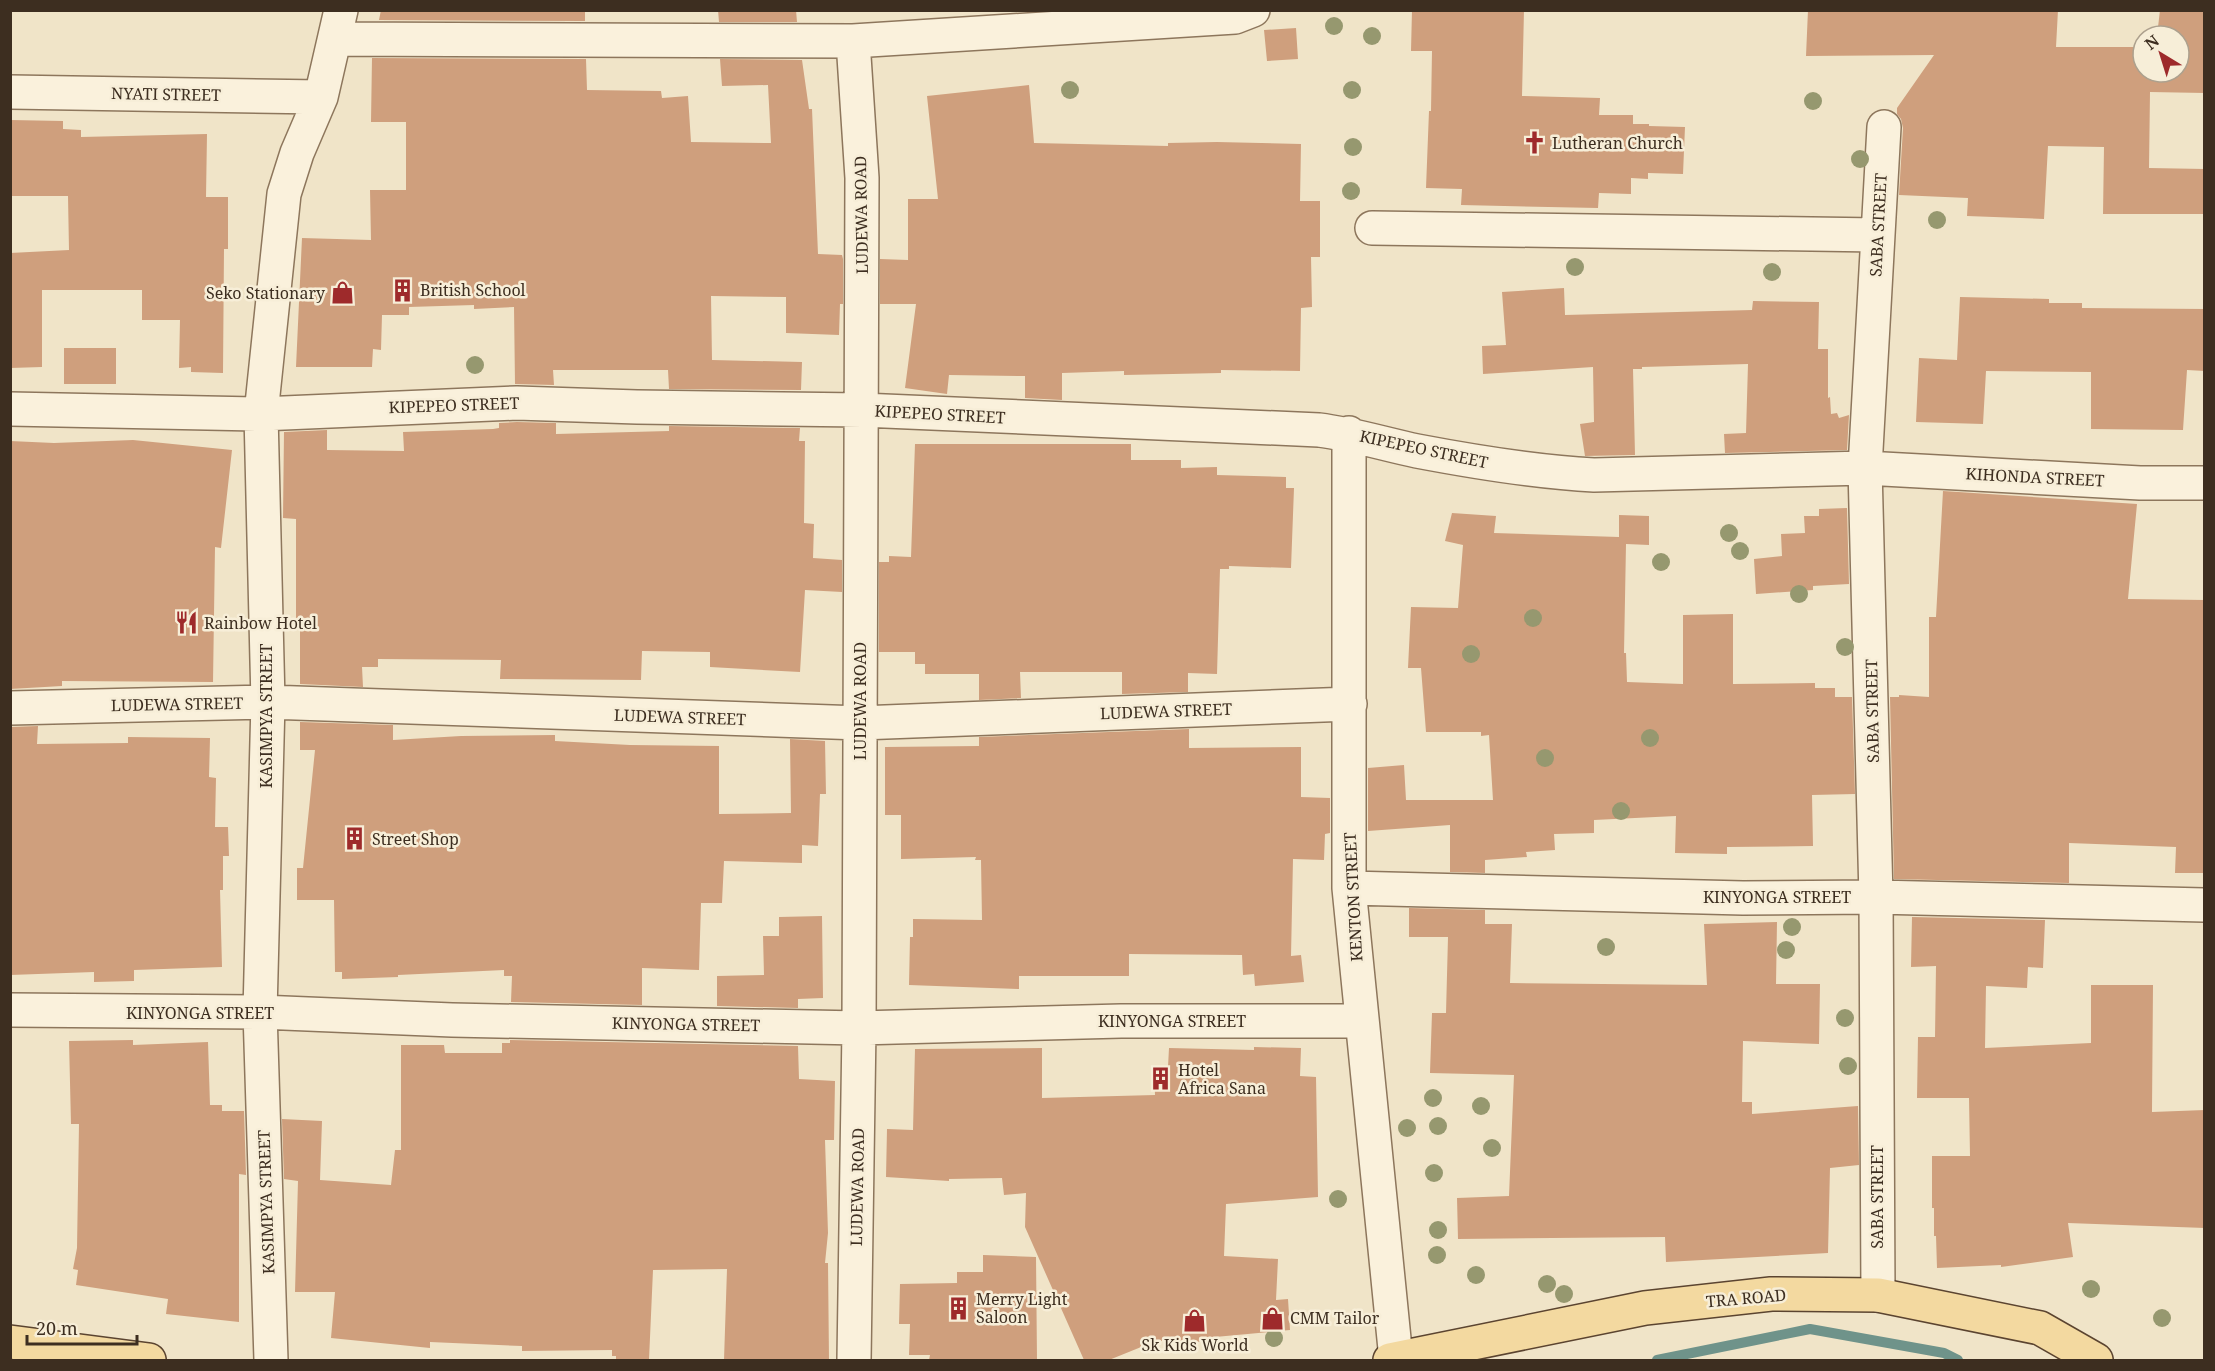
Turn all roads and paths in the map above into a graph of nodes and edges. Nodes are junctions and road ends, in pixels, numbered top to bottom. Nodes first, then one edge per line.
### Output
1 (1253, 10) edge
2 (338, 25) edge
3 (853, 41) junction
4 (10, 92) edge
5 (321, 97) junction
6 (1884, 128) dead end
7 (1372, 228) dead end
8 (1878, 235) junction
9 (10, 409) edge
10 (862, 410) junction
11 (261, 414) junction
12 (1349, 434) junction
13 (1865, 468) junction
14 (2205, 483) edge
15 (268, 702) junction
16 (1350, 704) junction
17 (10, 708) edge
18 (860, 723) junction
19 (1349, 888) junction
20 (1876, 897) junction
21 (2205, 905) edge
22 (10, 1010) edge
23 (260, 1012) junction
24 (1361, 1021) junction
25 (859, 1028) junction
26 (1878, 1295) junction
27 (10, 1342) edge
28 (129, 1359) edge
29 (271, 1360) edge
30 (854, 1360) edge
31 (1393, 1360) edge
32 (2096, 1360) edge

1 - 3 street
2 - 3 street
2 - 5 street, KASIMPYA STREET
3 - 10 street, LUDEWA ROAD
4 - 5 street, NYATI STREET
5 - 11 street, KASIMPYA STREET
6 - 8 street, SABA STREET
7 - 8 street
8 - 13 street, SABA STREET
9 - 11 street, KIPEPEO STREET
10 - 11 street, KIPEPEO STREET
10 - 12 street, KIPEPEO STREET
10 - 18 street, LUDEWA ROAD
11 - 15 street, KASIMPYA STREET
12 - 13 street, KIPEPEO STREET
12 - 16 street, KENTON STREET
13 - 14 street, KIHONDA STREET
13 - 20 street, SABA STREET
15 - 17 street, LUDEWA STREET
15 - 18 street, LUDEWA STREET
15 - 23 street, KASIMPYA STREET
16 - 18 street, LUDEWA STREET
16 - 19 street, KENTON STREET
18 - 25 street, LUDEWA ROAD
19 - 20 street, KINYONGA STREET
19 - 24 street, KENTON STREET
20 - 21 street, KINYONGA STREET
20 - 26 street, SABA STREET
22 - 23 street, KINYONGA STREET
23 - 25 street, KINYONGA STREET
23 - 29 street, KASIMPYA STREET
24 - 25 street, KINYONGA STREET
24 - 31 street, KENTON STREET
25 - 30 street, LUDEWA ROAD
26 - 31 main road, TRA ROAD
26 - 32 main road, TRA ROAD
27 - 28 main road

